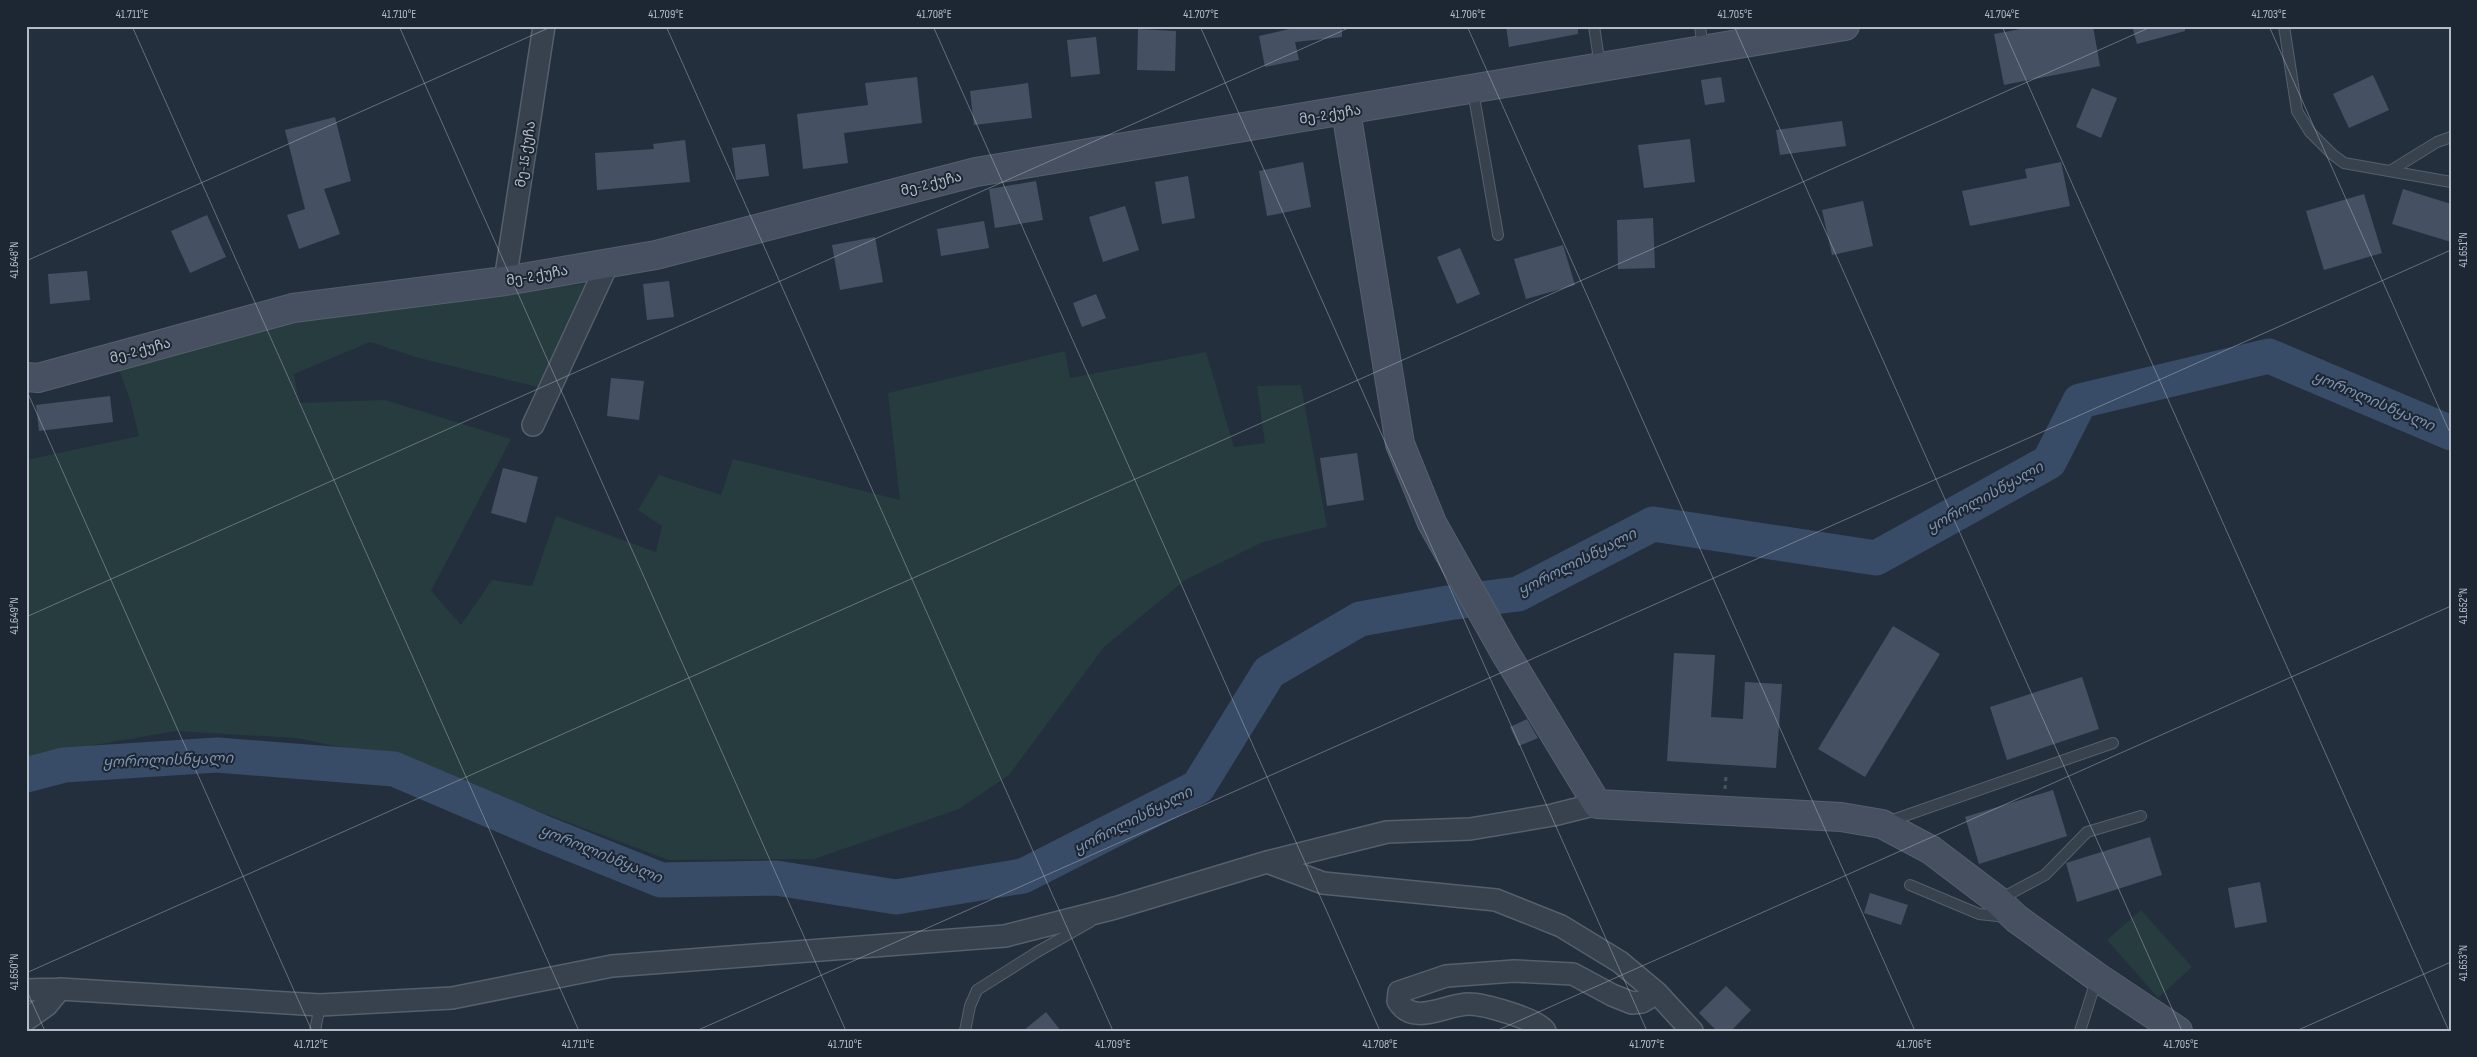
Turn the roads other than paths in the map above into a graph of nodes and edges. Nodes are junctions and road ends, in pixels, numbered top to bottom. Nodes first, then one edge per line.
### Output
1 (544, 26) edge
2 (1594, 26) edge
3 (1845, 26) edge
4 (2284, 26) edge
5 (1701, 38) edge
6 (1600, 66) junction
7 (1473, 90) junction
8 (1346, 111) junction
9 (2451, 136) edge
10 (2390, 171) junction
11 (2451, 182) edge
12 (1498, 235) dead end
13 (608, 263) junction
14 (506, 281) junction
15 (26, 377) edge
16 (533, 425) dead end
17 (2112, 743) dead end
18 (1597, 804) junction
19 (2141, 816) dead end
20 (1882, 824) junction
21 (1267, 862) junction
22 (1910, 885) dead end
23 (1998, 900) junction
24 (1115, 908) junction
25 (2017, 919) junction
26 (2097, 977) junction
27 (60, 988) junction
28 (26, 990) edge
29 (1657, 993) junction
30 (320, 1005) junction
31 (26, 1020) edge
32 (315, 1031) edge
33 (965, 1031) edge
34 (1545, 1031) edge
35 (1692, 1031) edge
36 (2080, 1031) edge
37 (2178, 1031) edge

1 - 14 street, მე-15 ქუჩა
2 - 6 lane
3 - 5 street, მე-2 ქუჩა
4 - 10 lane
5 - 6 street, მე-2 ქუჩა
6 - 7 street, მე-2 ქუჩა
7 - 8 street, მე-2 ქუჩა
7 - 12 lane
8 - 13 street, მე-2 ქუჩა
8 - 18 street
9 - 10 lane
10 - 11 lane
13 - 14 street, მე-2 ქუჩა
13 - 16 street
14 - 15 street, მე-2 ქუჩა
17 - 20 lane
18 - 20 street
18 - 21 street
19 - 23 lane
20 - 23 street
21 - 24 street
21 - 29 street
22 - 25 lane
23 - 25 street
24 - 30 street
24 - 33 lane
25 - 26 street
26 - 36 lane
26 - 37 street
27 - 28 street
27 - 30 street
27 - 31 street
29 - 34 street
29 - 35 street
30 - 32 lane

